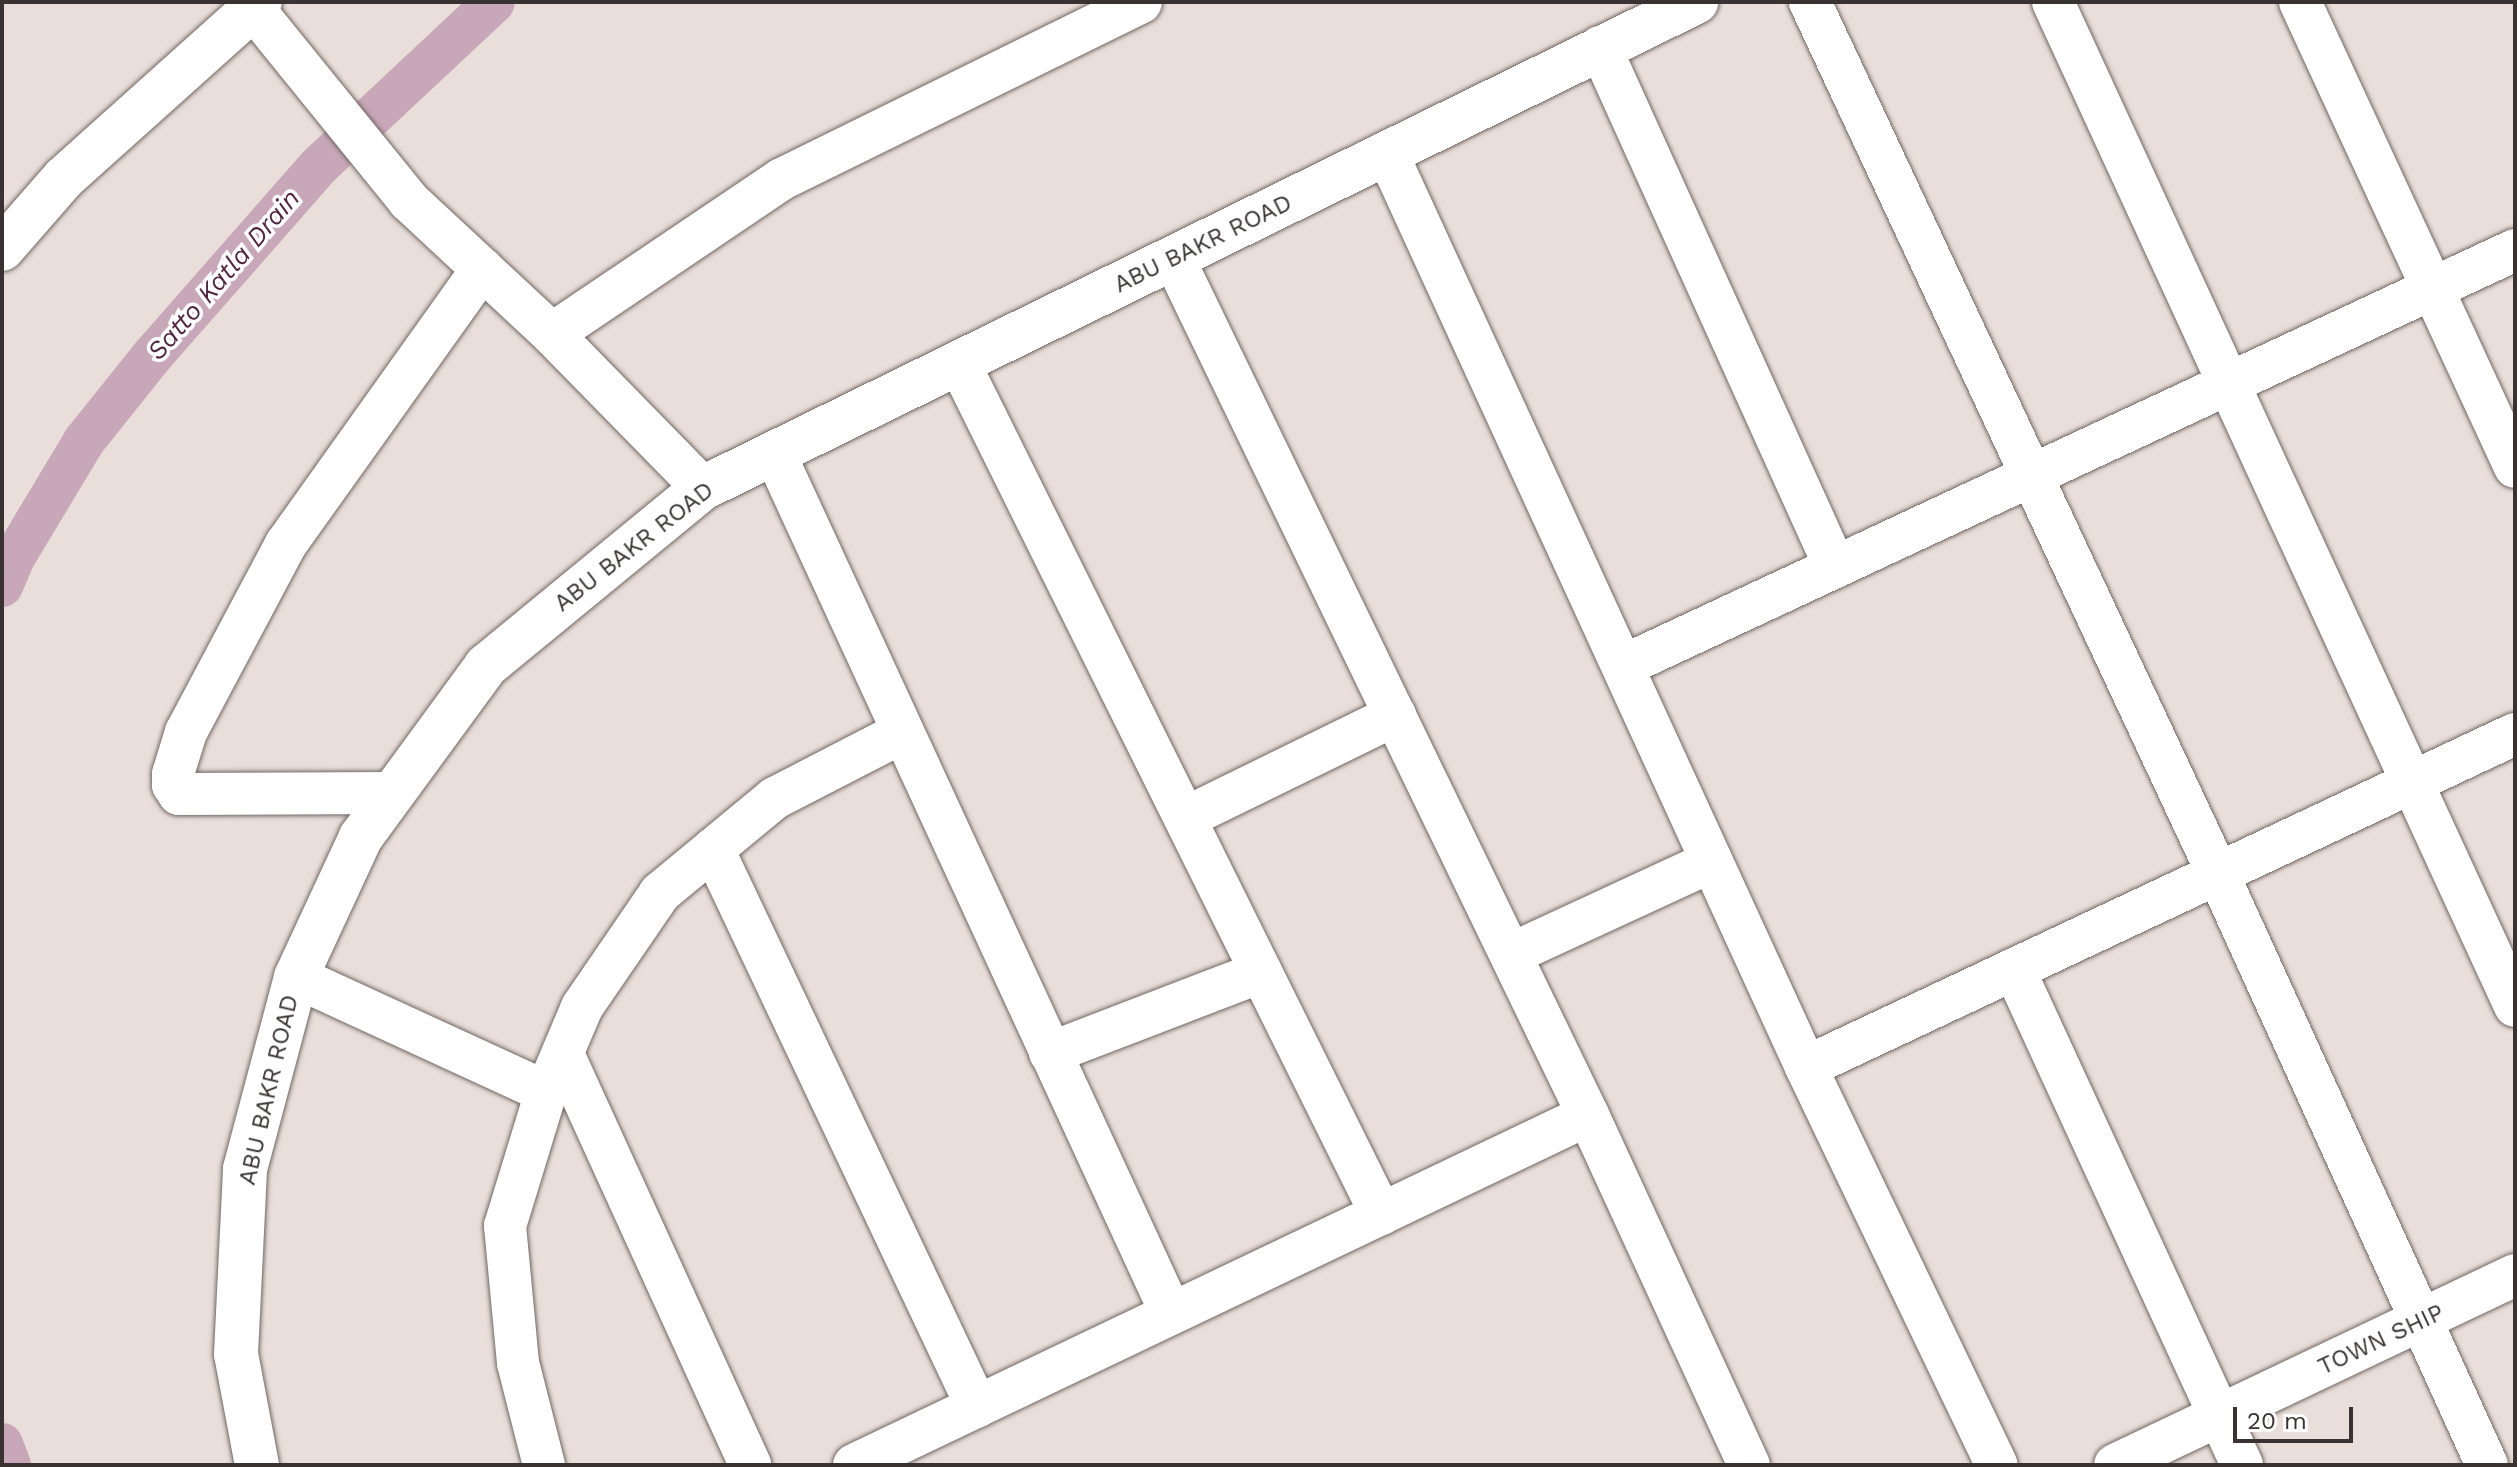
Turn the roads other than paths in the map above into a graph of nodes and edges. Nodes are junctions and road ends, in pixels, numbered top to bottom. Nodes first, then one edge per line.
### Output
1 (1141, 2) edge
2 (1696, 2) edge
3 (1810, 2) edge
4 (2053, 2) edge
5 (2300, 2) edge
6 (254, 4) edge
7 (1648, 11) edge
8 (1600, 47) junction
9 (1387, 153) junction
10 (2, 249) edge
11 (2515, 250) edge
12 (1174, 259) junction
13 (482, 269) junction
14 (2432, 288) junction
15 (552, 334) junction
16 (959, 363) junction
17 (2229, 384) junction
18 (774, 452) junction
19 (2515, 467) edge
20 (2032, 476) junction
21 (703, 488) junction
22 (1835, 567) junction
23 (1623, 666) junction
24 (1395, 715) junction
25 (901, 733) junction
26 (2515, 734) edge
27 (2413, 782) junction
28 (393, 793) junction
29 (1185, 818) junction
30 (713, 849) junction
31 (1712, 861) junction
32 (2218, 874) junction
33 (1511, 954) junction
34 (2014, 969) junction
35 (1261, 972) junction
36 (296, 977) junction
37 (2515, 1006) edge
38 (1050, 1053) junction
39 (563, 1054) junction
40 (1806, 1067) junction
41 (546, 1092) junction
42 (1588, 1115) junction
43 (1381, 1214) junction
44 (2515, 1275) edge
45 (1171, 1313) junction
46 (2421, 1322) junction
47 (977, 1407) junction
48 (2220, 1416) junction
49 (257, 1465) edge
50 (544, 1465) edge
51 (750, 1465) edge
52 (854, 1465) edge
53 (1749, 1465) edge
54 (1997, 1465) edge
55 (2115, 1465) edge
56 (2242, 1465) edge
57 (2487, 1465) edge

1 - 15 street
2 - 7 street, ABU BAKR ROAD
3 - 20 street
4 - 17 street
5 - 14 street
6 - 10 street
6 - 13 street
7 - 8 street, ABU BAKR ROAD
8 - 9 street, ABU BAKR ROAD
8 - 22 street
9 - 12 street, ABU BAKR ROAD
9 - 23 street
11 - 14 street
12 - 16 street, ABU BAKR ROAD
12 - 24 street
13 - 15 street
13 - 28 street
14 - 17 street
14 - 19 street
15 - 21 street
16 - 18 street, ABU BAKR ROAD
16 - 29 street
17 - 20 street
17 - 27 street
18 - 21 street, ABU BAKR ROAD
18 - 25 street
20 - 22 street
20 - 32 street
21 - 28 street, ABU BAKR ROAD
22 - 23 street
23 - 31 street
24 - 29 street
24 - 33 street
25 - 30 street
25 - 38 street
26 - 27 street
27 - 32 street
27 - 37 street
28 - 36 street, ABU BAKR ROAD
29 - 35 street
30 - 39 street
30 - 47 street
31 - 33 street
31 - 40 street
32 - 34 street
32 - 46 street
33 - 42 street
34 - 40 street
34 - 48 street
35 - 38 street
35 - 43 street
36 - 41 street
36 - 49 street, ABU BAKR ROAD
38 - 45 street
39 - 41 street
39 - 51 street
40 - 54 street
41 - 50 street
42 - 43 street
42 - 53 street
43 - 45 street
44 - 46 street, TOWN SHIP
45 - 47 street
46 - 48 street, TOWN SHIP
46 - 57 street
47 - 52 street
48 - 55 street, TOWN SHIP
48 - 56 street

